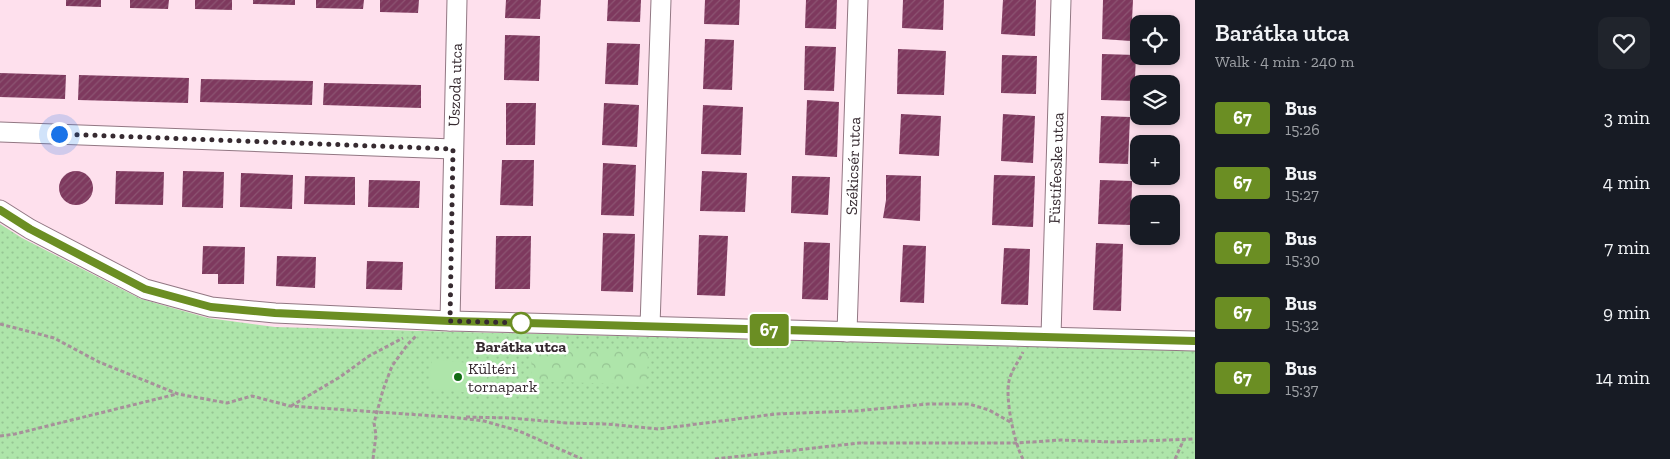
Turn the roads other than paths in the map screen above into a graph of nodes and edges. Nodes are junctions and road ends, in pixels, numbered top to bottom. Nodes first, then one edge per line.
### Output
1 (457, 0) edge
2 (660, 0) edge
3 (858, 0) edge
4 (1061, 0) edge
5 (0, 132) edge
6 (453, 149) junction
7 (0, 210) edge
8 (442, 320) junction
9 (650, 326) junction
10 (847, 332) junction
11 (1044, 336) junction
12 (1195, 341) edge

1 - 6 street, Uszoda utca
2 - 9 street
3 - 10 street, Székicsér utca
4 - 11 street, Füstifecske utca
5 - 6 street
6 - 8 street, Uszoda utca
7 - 8 street
8 - 9 street
9 - 10 street
10 - 11 street
11 - 12 street

